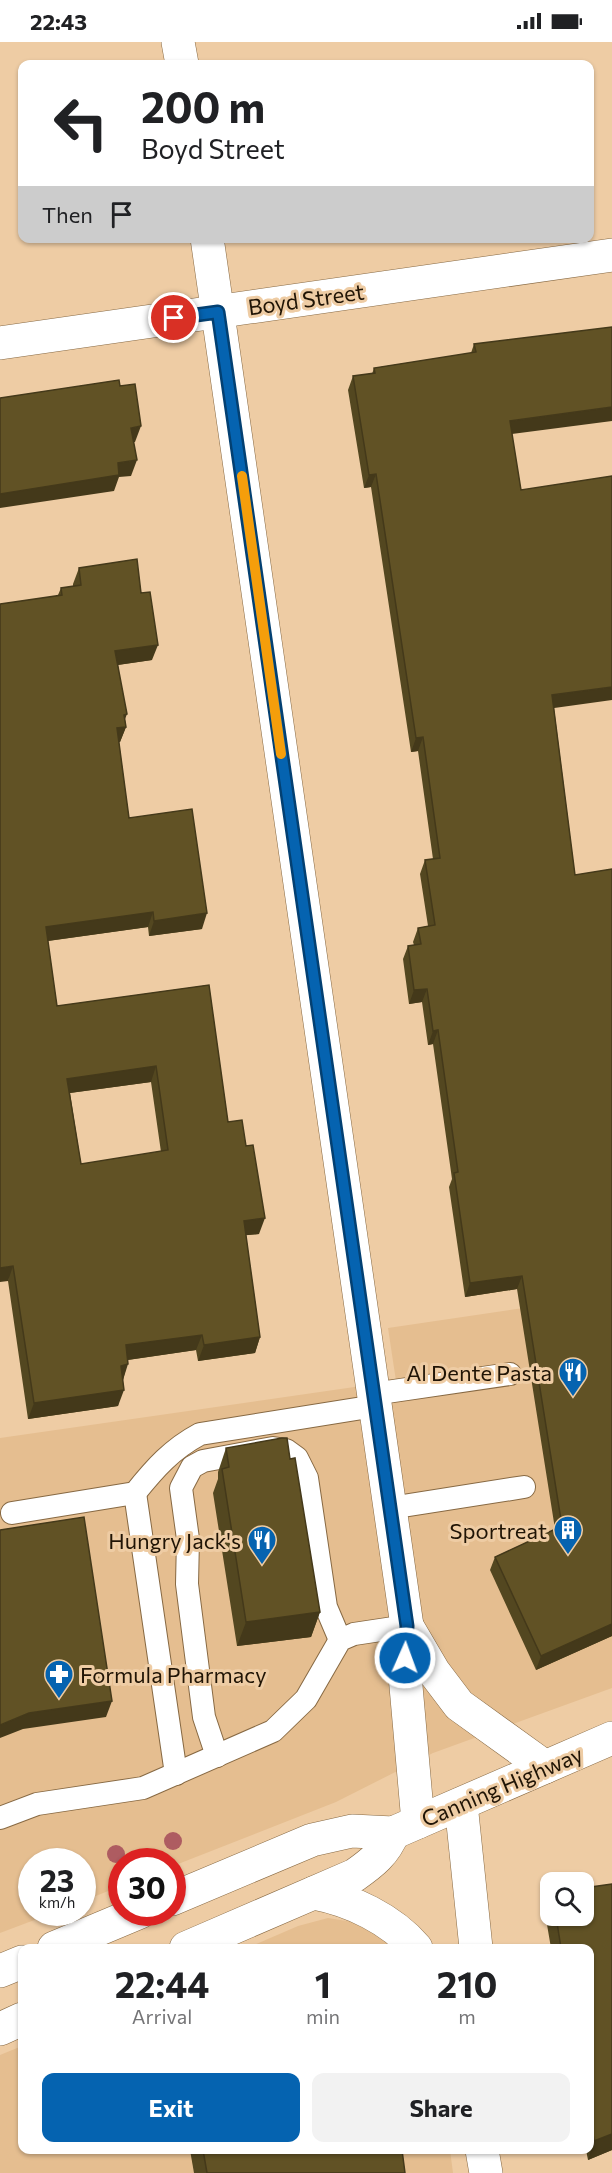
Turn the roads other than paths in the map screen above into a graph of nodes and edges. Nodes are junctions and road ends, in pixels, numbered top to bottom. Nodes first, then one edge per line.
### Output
1 (178, 42) edge
2 (181, 60) edge
3 (208, 243) edge
4 (612, 255) edge
5 (218, 312) junction
6 (0, 343) edge
7 (510, 1374) dead end
8 (374, 1400) junction
9 (524, 1487) dead end
10 (135, 1493) junction
11 (390, 1508) junction
12 (12, 1513) dead end
13 (407, 1626) junction
14 (340, 1640) junction
15 (612, 1738) edge
16 (216, 1756) junction
17 (545, 1767) junction
18 (176, 1774) junction
19 (461, 1804) junction
20 (0, 1818) edge
21 (405, 1827) junction
22 (186, 1893) edge
23 (314, 1893) junction
24 (108, 1925) edge
25 (64, 1944) edge
26 (195, 1944) edge
27 (412, 1944) edge
28 (476, 1944) edge
29 (18, 1964) edge
30 (0, 1971) edge
31 (18, 2021) edge
32 (0, 2029) edge
33 (484, 2154) edge
34 (486, 2173) edge

1 - 2 main road
3 - 5 main road
4 - 5 main road, Boyd Street
5 - 6 main road, Boyd Street
5 - 8 main road
7 - 8 lane
8 - 10 lane
8 - 11 main road
9 - 11 lane
10 - 12 lane
10 - 18 lane
11 - 13 main road
13 - 14 lane
13 - 17 main road
13 - 21 main road
14 - 16 lane
14 - 16 lane
15 - 17 main road, Canning Highway
16 - 18 lane
17 - 19 main road, Canning Highway
18 - 20 lane
19 - 21 main road, Canning Highway
19 - 28 main road
21 - 22 main road, Canning Highway
21 - 23 main road, Canning Highway
23 - 26 main road, Canning Highway
23 - 27 main road
24 - 25 main road
29 - 30 main road
31 - 32 main road
33 - 34 main road

